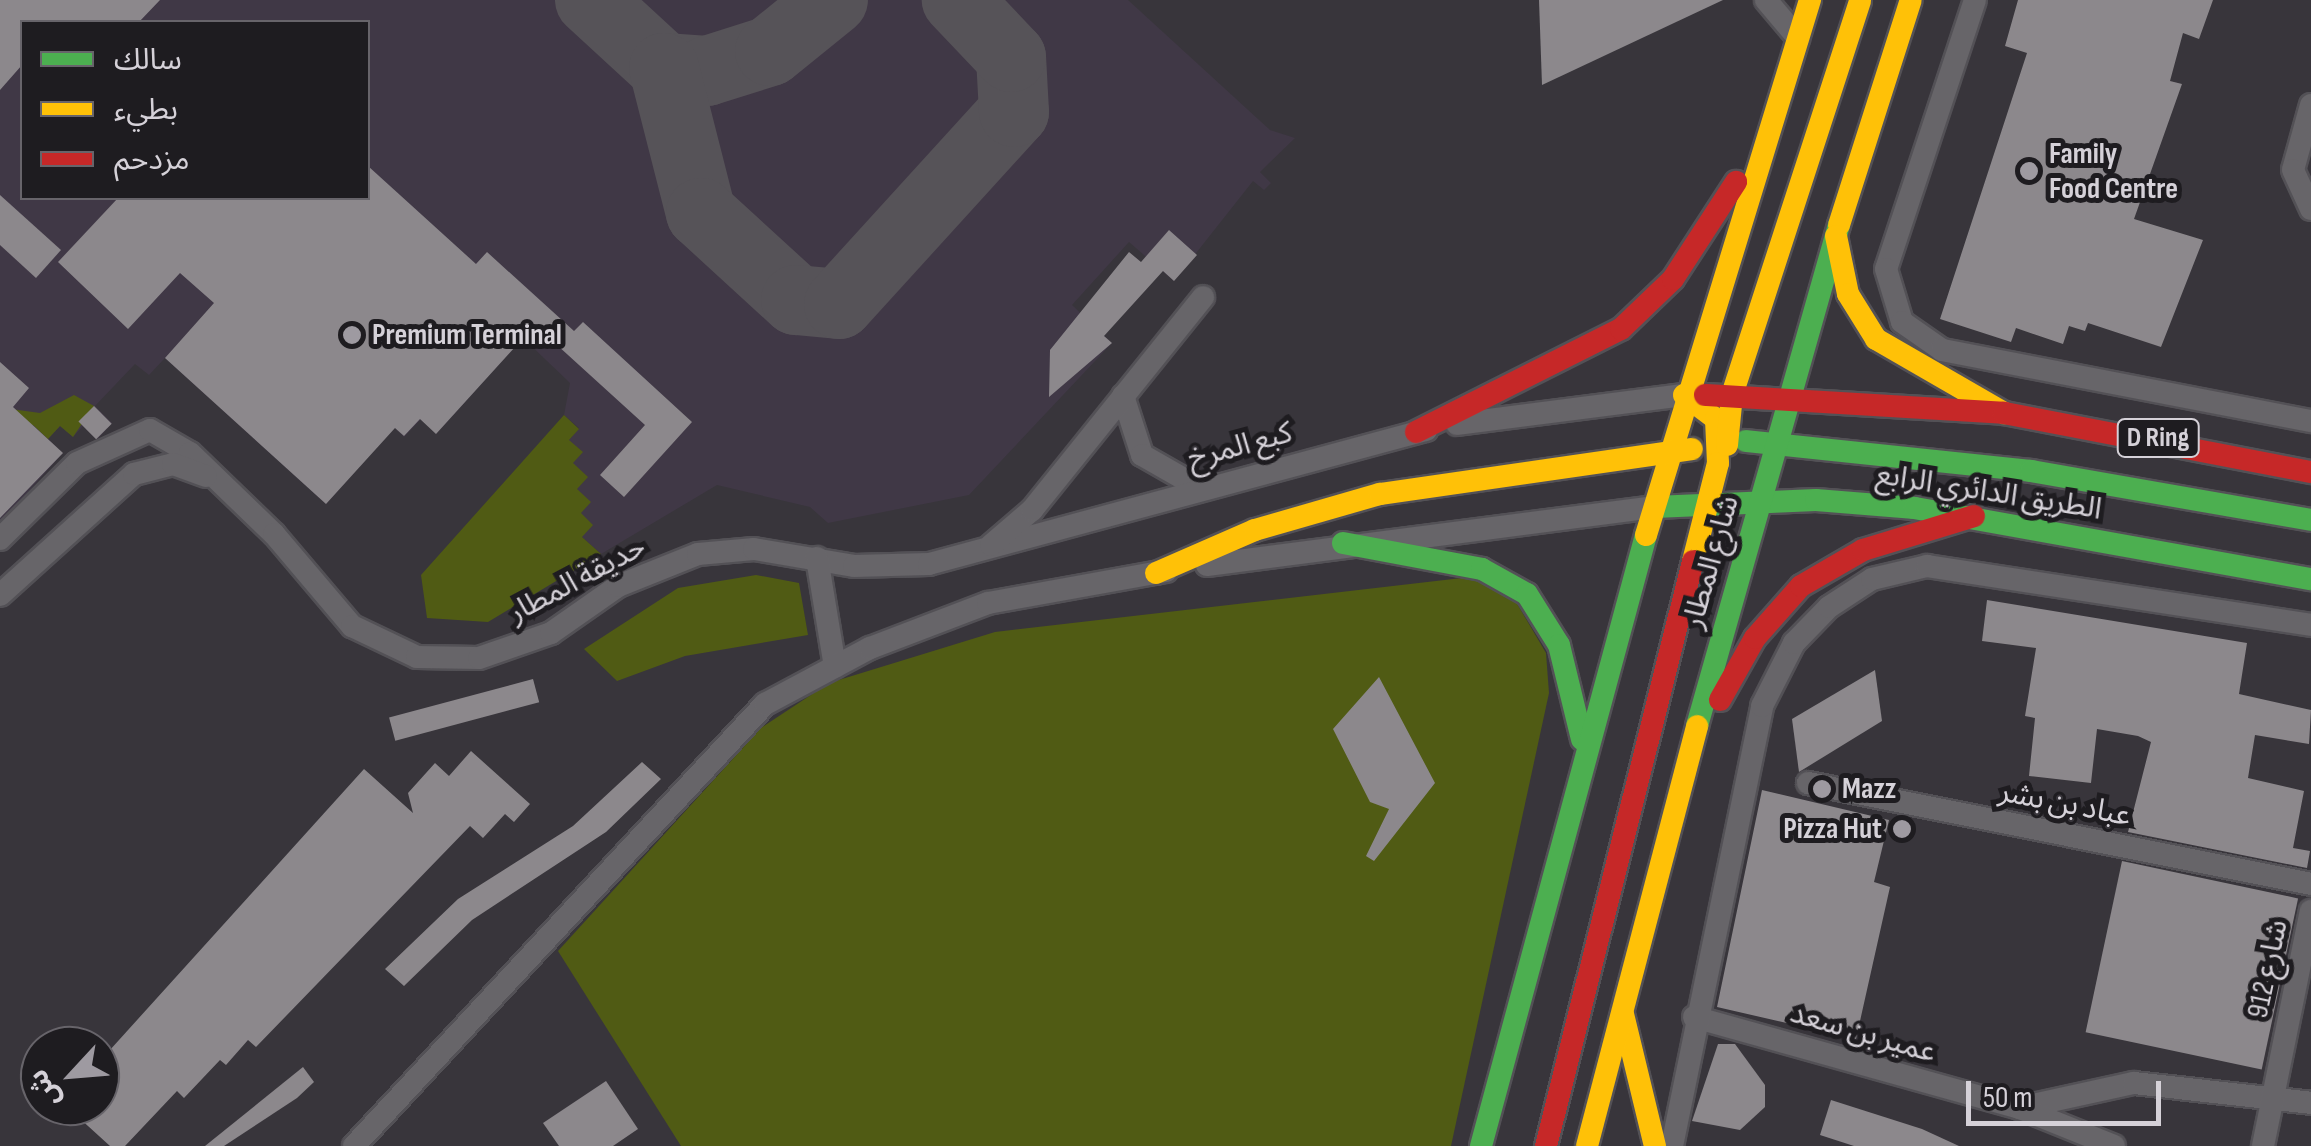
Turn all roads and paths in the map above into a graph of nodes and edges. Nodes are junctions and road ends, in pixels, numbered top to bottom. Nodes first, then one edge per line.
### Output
1 (1766, 0) edge
2 (1810, 0) edge
3 (1860, 0) edge
4 (1911, 0) edge
5 (1974, 0) edge
6 (1798, 38) junction
7 (2311, 105) edge
8 (1773, 118) junction
9 (2311, 209) edge
10 (1834, 229) junction
11 (1202, 297) dead end
12 (1785, 394) junction
13 (1684, 395) junction
14 (1732, 395) junction
15 (1123, 396) junction
16 (2004, 412) junction
17 (2311, 421) edge
18 (1416, 432) junction
19 (1724, 442) junction
20 (1774, 442) junction
21 (1670, 453) junction
22 (2311, 472) edge
23 (217, 483) junction
24 (1198, 487) junction
25 (1759, 500) junction
26 (1706, 505) junction
27 (1655, 507) junction
28 (1974, 516) junction
29 (2311, 520) edge
30 (0, 539) edge
31 (1343, 543) junction
32 (978, 555) junction
33 (817, 558) junction
34 (1156, 573) junction
35 (2311, 579) edge
36 (0, 594) edge
37 (2311, 625) edge
38 (835, 667) junction
39 (1583, 743) junction
40 (1683, 764) junction
41 (1808, 784) dead end
42 (2311, 884) edge
43 (2311, 911) edge
44 (1622, 1007) junction
45 (1694, 1017) junction
46 (2272, 1098) junction
47 (2311, 1103) edge
48 (2019, 1108) junction
49 (354, 1146) edge
50 (1481, 1146) edge
51 (1546, 1146) edge
52 (1587, 1146) edge
53 (1655, 1146) edge
54 (1672, 1146) edge
55 (2114, 1146) edge
56 (2263, 1146) edge

1 - 6 street
2 - 6 main road
3 - 14 main road
4 - 10 main road, شارع المطار
5 - 17 street
6 - 8 main road
7 - 9 street
8 - 13 main road
8 - 18 main road
10 - 12 main road, شارع المطار
10 - 16 main road
11 - 15 street
12 - 14 main road, D Ring
12 - 16 main road, D Ring
12 - 19 main road
12 - 20 main road, شارع المطار
13 - 14 main road, D Ring
13 - 18 street, كبع المرخ
13 - 19 main road
13 - 21 main road
14 - 19 main road
15 - 24 street
15 - 32 street
16 - 22 main road, D Ring
18 - 24 street, كبع المرخ
19 - 20 main road
19 - 21 main road
19 - 25 main road
19 - 26 main road
19 - 27 main road
20 - 25 main road, شارع المطار
20 - 29 main road
21 - 27 main road
21 - 34 main road
23 - 30 street, حديقة المطار
23 - 33 street, حديقة المطار
23 - 36 street
24 - 32 street, كبع المرخ
25 - 26 main road, الطريق الدائري الرابع
25 - 28 main road, الطريق الدائري الرابع
25 - 40 main road, شارع المطار
26 - 27 main road, الطريق الدائري الرابع
26 - 51 main road
27 - 31 street
27 - 39 main road
28 - 35 main road, الطريق الدائري الرابع
28 - 40 main road
31 - 34 street
31 - 39 main road
32 - 33 street, كبع المرخ
33 - 38 street
34 - 38 street
37 - 45 street
38 - 49 street
39 - 50 main road
40 - 44 main road, شارع المطار
41 - 42 street, عباد بن بشر
43 - 46 street, شارع 912
44 - 52 main road, شارع المطار
44 - 53 main road
45 - 48 street, عمير بن سعد
45 - 54 street
46 - 47 street, عمير بن سعد
46 - 48 street, عمير بن سعد
46 - 56 street, شارع 912
48 - 55 street

